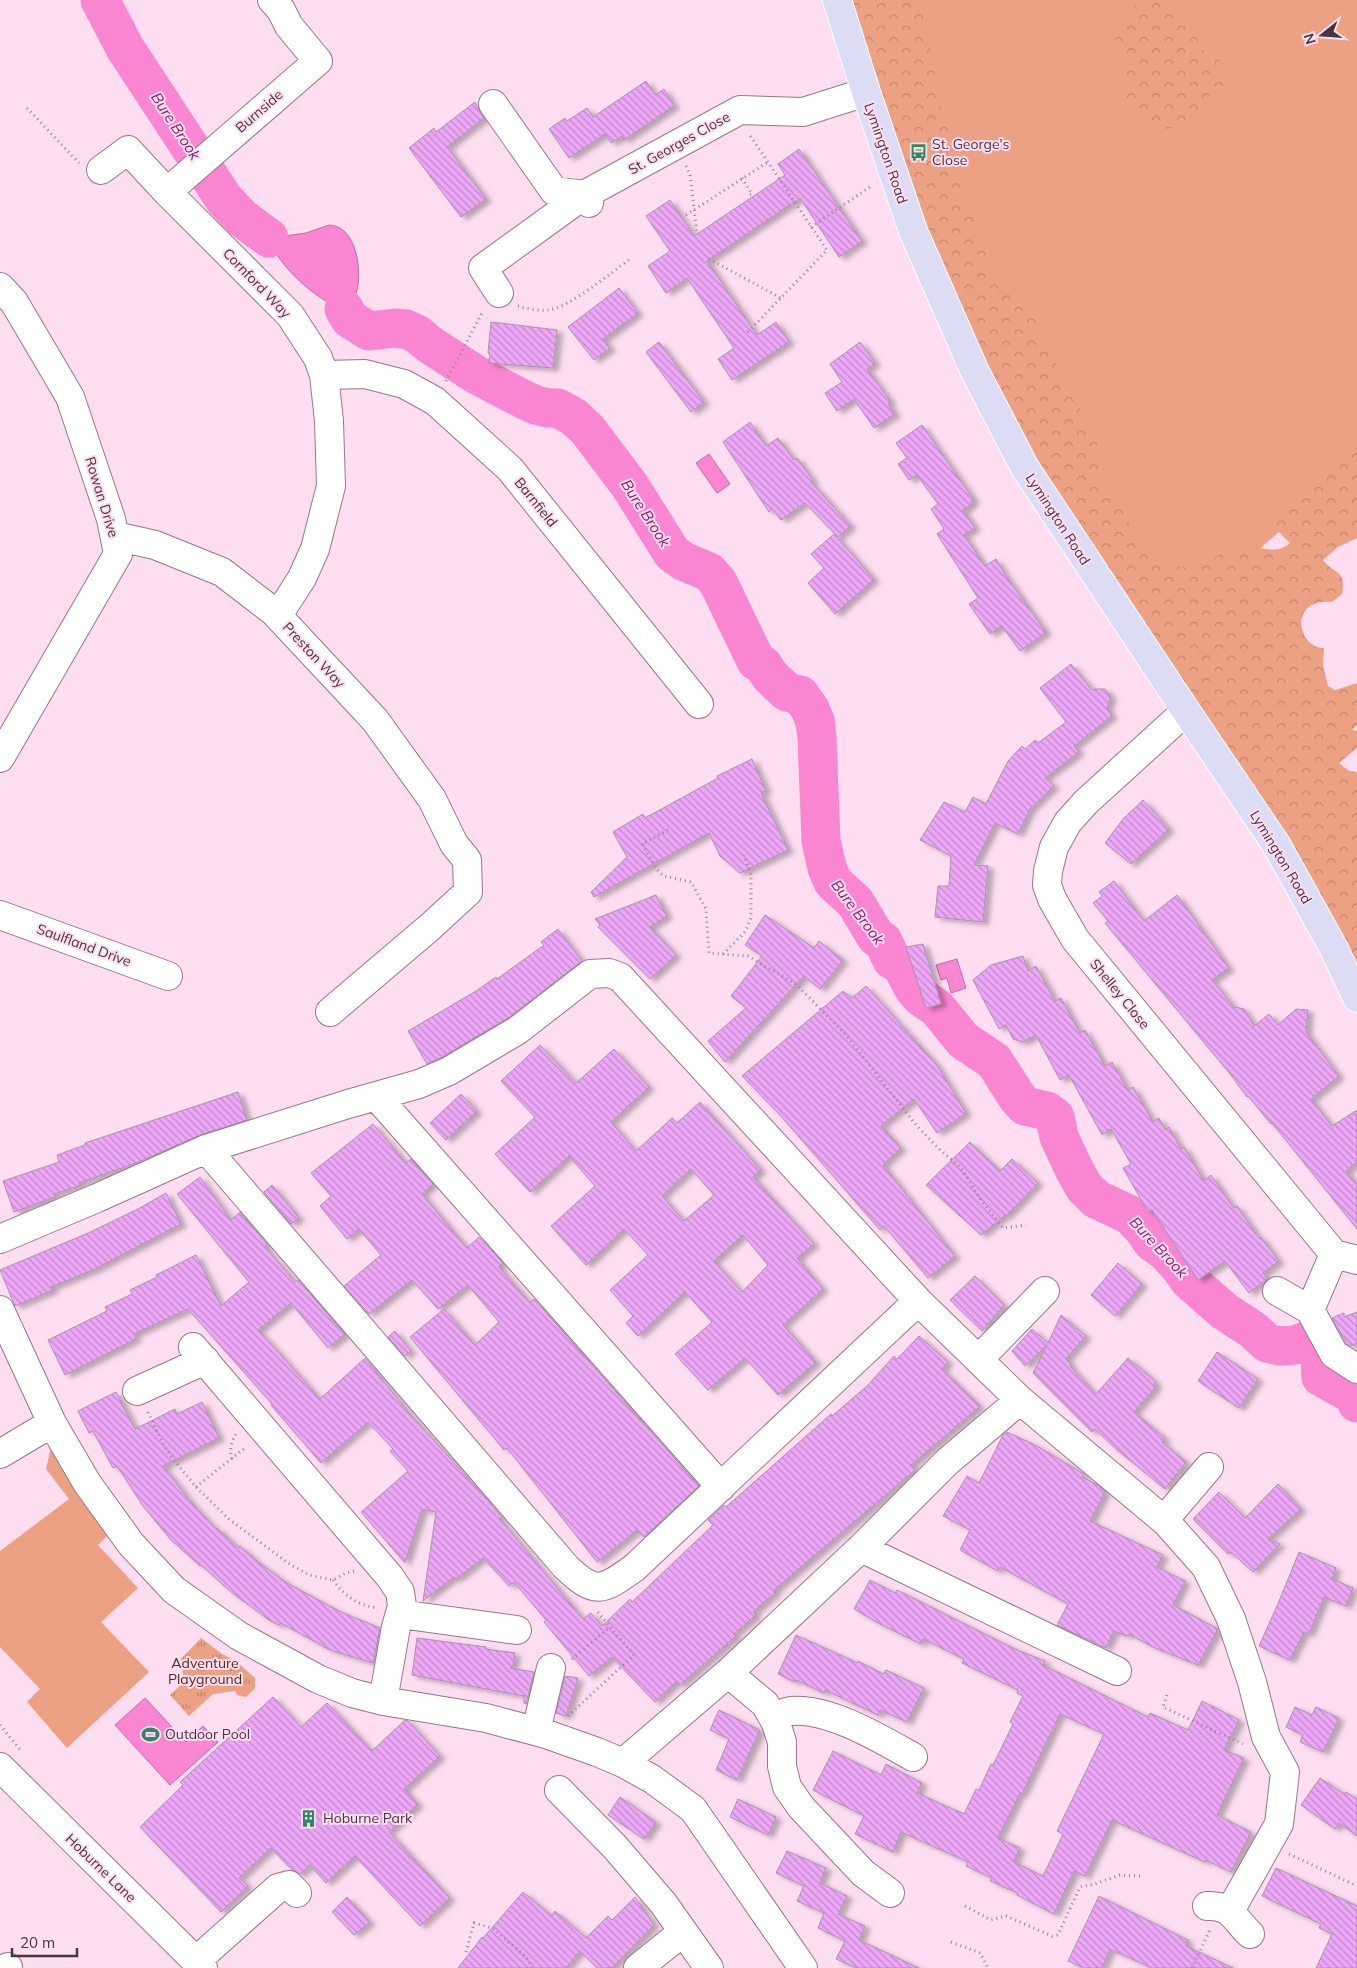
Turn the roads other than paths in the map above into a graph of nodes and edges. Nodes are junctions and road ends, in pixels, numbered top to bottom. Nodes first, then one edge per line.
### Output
1 (272, 0) edge
2 (837, 0) edge
3 (866, 92) junction
4 (493, 104) dead end
5 (101, 170) road end
6 (167, 192) junction
7 (589, 202) junction
8 (0, 288) edge
9 (500, 302) road end
10 (324, 374) junction
11 (115, 536) junction
12 (274, 612) junction
13 (699, 704) dead end
14 (1186, 711) junction
15 (0, 758) edge
16 (0, 915) edge
17 (168, 976) dead end
18 (1357, 998) edge
19 (330, 1012) dead end
20 (376, 1096) junction
21 (206, 1149) junction
22 (0, 1239) edge
23 (1345, 1257) edge
24 (1045, 1291) dead end
25 (1277, 1291) dead end
26 (918, 1301) junction
27 (0, 1310) edge
28 (1310, 1310) junction
29 (979, 1359) junction
30 (1357, 1369) edge
31 (137, 1391) road end
32 (1020, 1400) junction
33 (52, 1423) junction
34 (0, 1454) edge
35 (1209, 1467) dead end
36 (721, 1488) junction
37 (1164, 1520) junction
38 (860, 1548) junction
39 (401, 1607) junction
40 (517, 1630) dead end
41 (1116, 1671) dead end
42 (728, 1673) junction
43 (549, 1674) road end
44 (383, 1701) junction
45 (772, 1716) junction
46 (543, 1733) junction
47 (913, 1757) dead end
48 (623, 1763) junction
49 (0, 1767) edge
50 (559, 1790) dead end
51 (297, 1893) dead end
52 (890, 1893) dead end
53 (683, 1932) junction
54 (1250, 1934) dead end
55 (199, 1964) edge
56 (638, 1968) edge
57 (708, 1968) edge
58 (803, 1968) edge

1 - 6 street, Burnside
2 - 3 main road, Lymington Road
3 - 7 street, St. Georges Close
3 - 14 main road, Lymington Road
4 - 7 street
5 - 6 street, Cornford Way
6 - 10 street, Cornford Way
7 - 9 street, St. Georges Close
8 - 11 street, Rowan Drive
10 - 12 street, Cornford Way
10 - 13 street, Barnfield
11 - 12 street, Preston Way
11 - 15 street, Rowan Drive
12 - 19 street, Preston Way
14 - 18 main road, Lymington Road
14 - 23 street, Shelley Close
16 - 17 street, Saulfland Drive
20 - 21 street
20 - 26 street
20 - 36 street
21 - 22 street
21 - 36 street
23 - 28 street
24 - 29 street
25 - 28 street
26 - 29 street
26 - 36 street
27 - 33 street
28 - 30 street
29 - 32 street
31 - 39 street
32 - 37 street
32 - 38 street
33 - 34 street
33 - 44 street
35 - 37 street
37 - 54 street
38 - 41 street
38 - 42 street
39 - 40 street
39 - 44 street
42 - 45 street
42 - 48 street
43 - 46 street
44 - 46 street
45 - 47 street
45 - 52 street
46 - 48 street
48 - 58 street
49 - 55 street, Hoburne Lane
50 - 53 street
51 - 55 street
53 - 56 street
53 - 57 street

